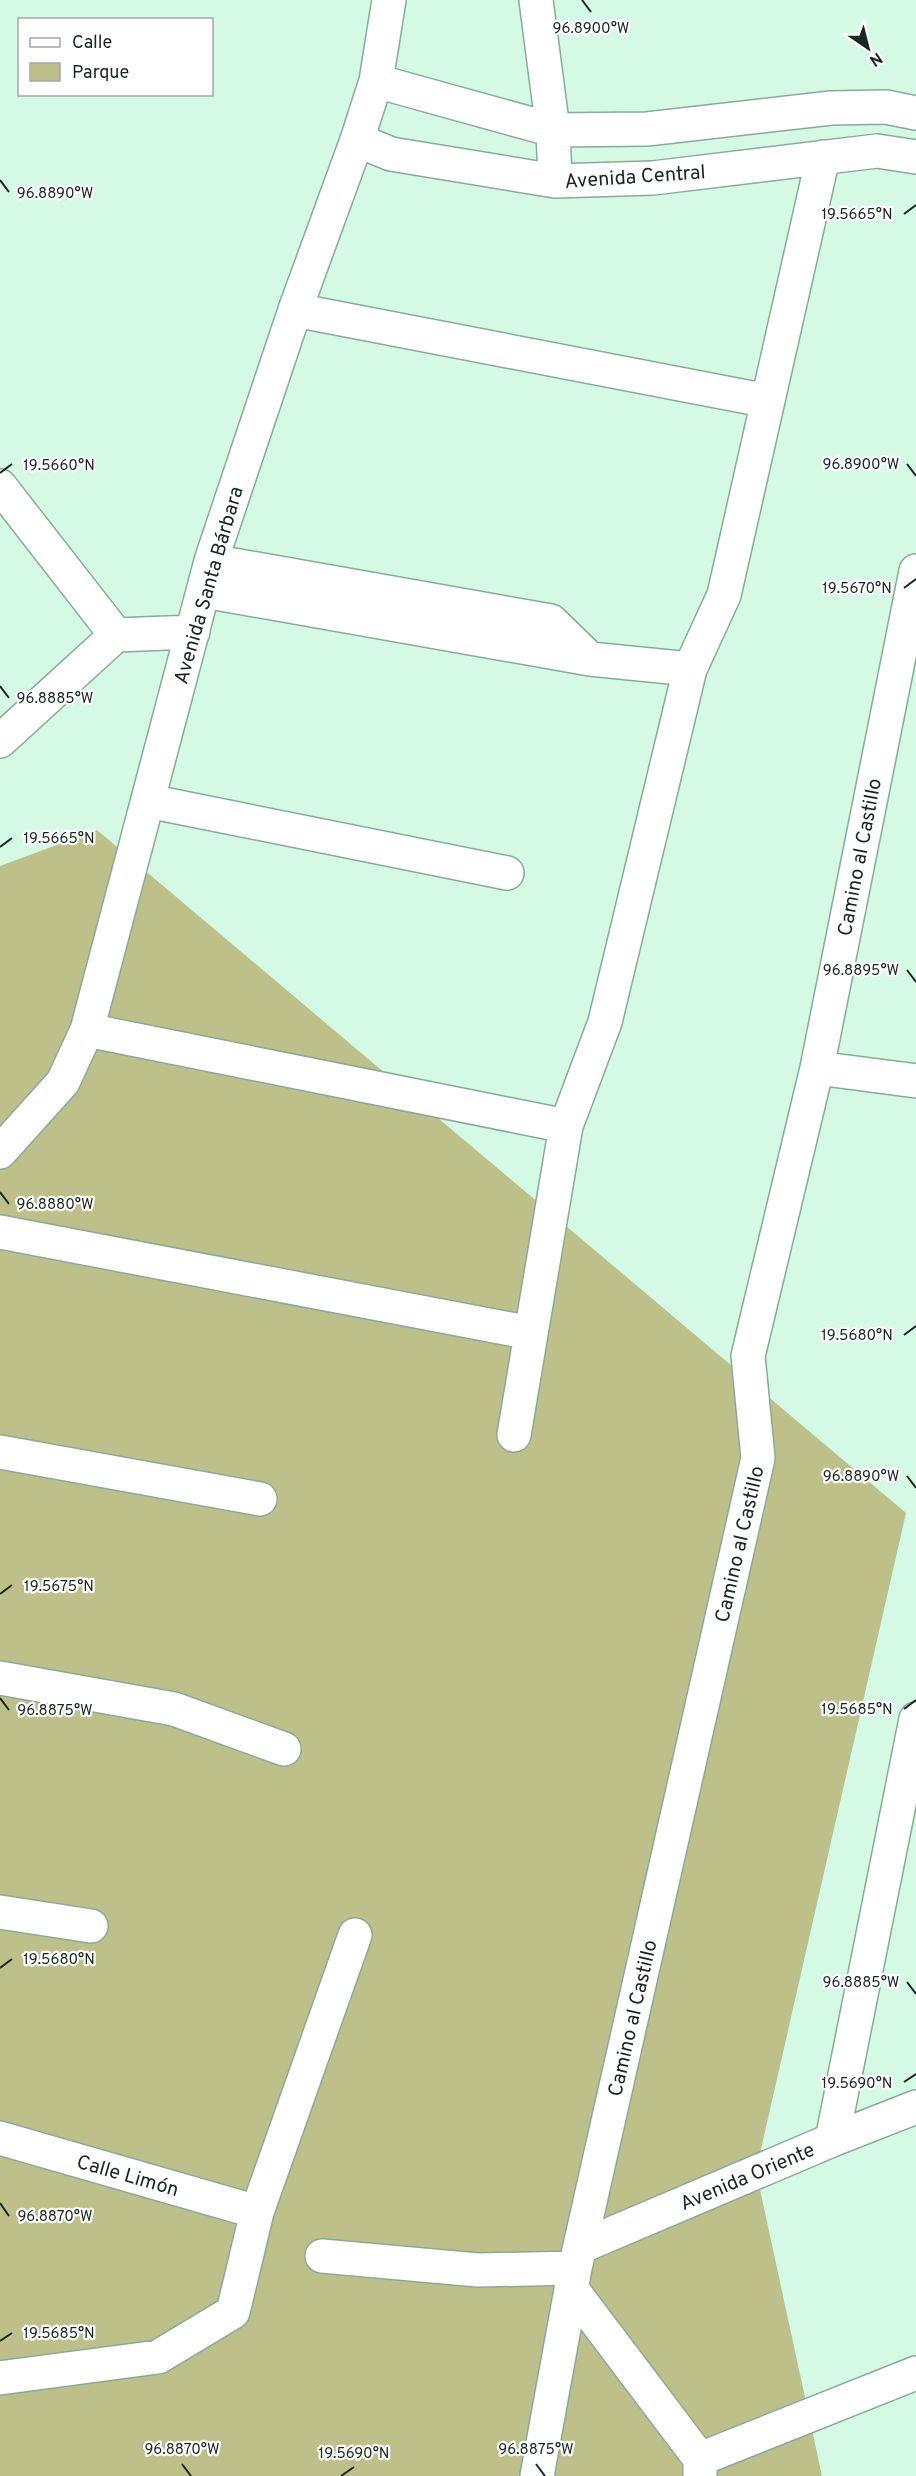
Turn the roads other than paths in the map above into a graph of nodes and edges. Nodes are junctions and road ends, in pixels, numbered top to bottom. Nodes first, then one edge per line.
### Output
1 (536, 0) edge
2 (385, 4) edge
3 (376, 81) junction
4 (916, 113) edge
5 (553, 130) junction
6 (357, 140) junction
7 (823, 157) junction
8 (916, 157) edge
9 (555, 181) junction
10 (295, 309) junction
11 (768, 401) junction
12 (2, 492) edge
13 (916, 571) edge
14 (207, 576) junction
15 (193, 632) junction
16 (116, 635) junction
17 (690, 669) junction
18 (0, 741) edge
19 (148, 801) junction
20 (507, 873) dead end
21 (87, 1030) junction
22 (817, 1068) junction
23 (916, 1081) edge
24 (566, 1126) junction
25 (0, 1152) edge
26 (0, 1232) edge
27 (531, 1333) junction
28 (514, 1435) dead end
29 (0, 1452) edge
30 (260, 1499) dead end
31 (0, 1678) edge
32 (916, 1719) edge
33 (284, 1749) dead end
34 (0, 1912) edge
35 (91, 1926) dead end
36 (355, 1935) dead end
37 (916, 2107) edge
38 (0, 2138) edge
39 (832, 2140) junction
40 (257, 2212) junction
41 (322, 2256) dead end
42 (575, 2268) junction
43 (916, 2373) edge
44 (0, 2378) edge
45 (700, 2467) edge
46 (537, 2476) edge

1 - 5 street
2 - 3 street, Avenida Santa Bárbara
3 - 5 street
3 - 6 street, Avenida Santa Bárbara
4 - 5 street
5 - 9 street
6 - 9 street, Avenida Central
6 - 10 street, Avenida Santa Bárbara
7 - 8 street, Avenida Central
7 - 9 street, Avenida Central
7 - 11 street
10 - 11 street
10 - 14 street, Avenida Santa Bárbara
11 - 17 street
12 - 16 street
13 - 22 street, Camino al Castillo
14 - 15 street, Avenida Santa Bárbara
14 - 17 street
15 - 16 street
15 - 19 street, Avenida Santa Bárbara
16 - 18 street
17 - 24 street
19 - 20 street
19 - 21 street, Avenida Santa Bárbara
21 - 24 street
21 - 25 street, Avenida Santa Bárbara
22 - 23 street
22 - 42 street, Camino al Castillo
24 - 27 street
26 - 27 street
27 - 28 street
29 - 30 street
31 - 33 street
32 - 39 street
34 - 35 street
36 - 40 street
37 - 39 street, Avenida Oriente
38 - 40 street, Calle Limón
39 - 42 street, Avenida Oriente
40 - 44 street
41 - 42 street
42 - 45 street
42 - 46 street, Camino al Castillo
43 - 45 street

